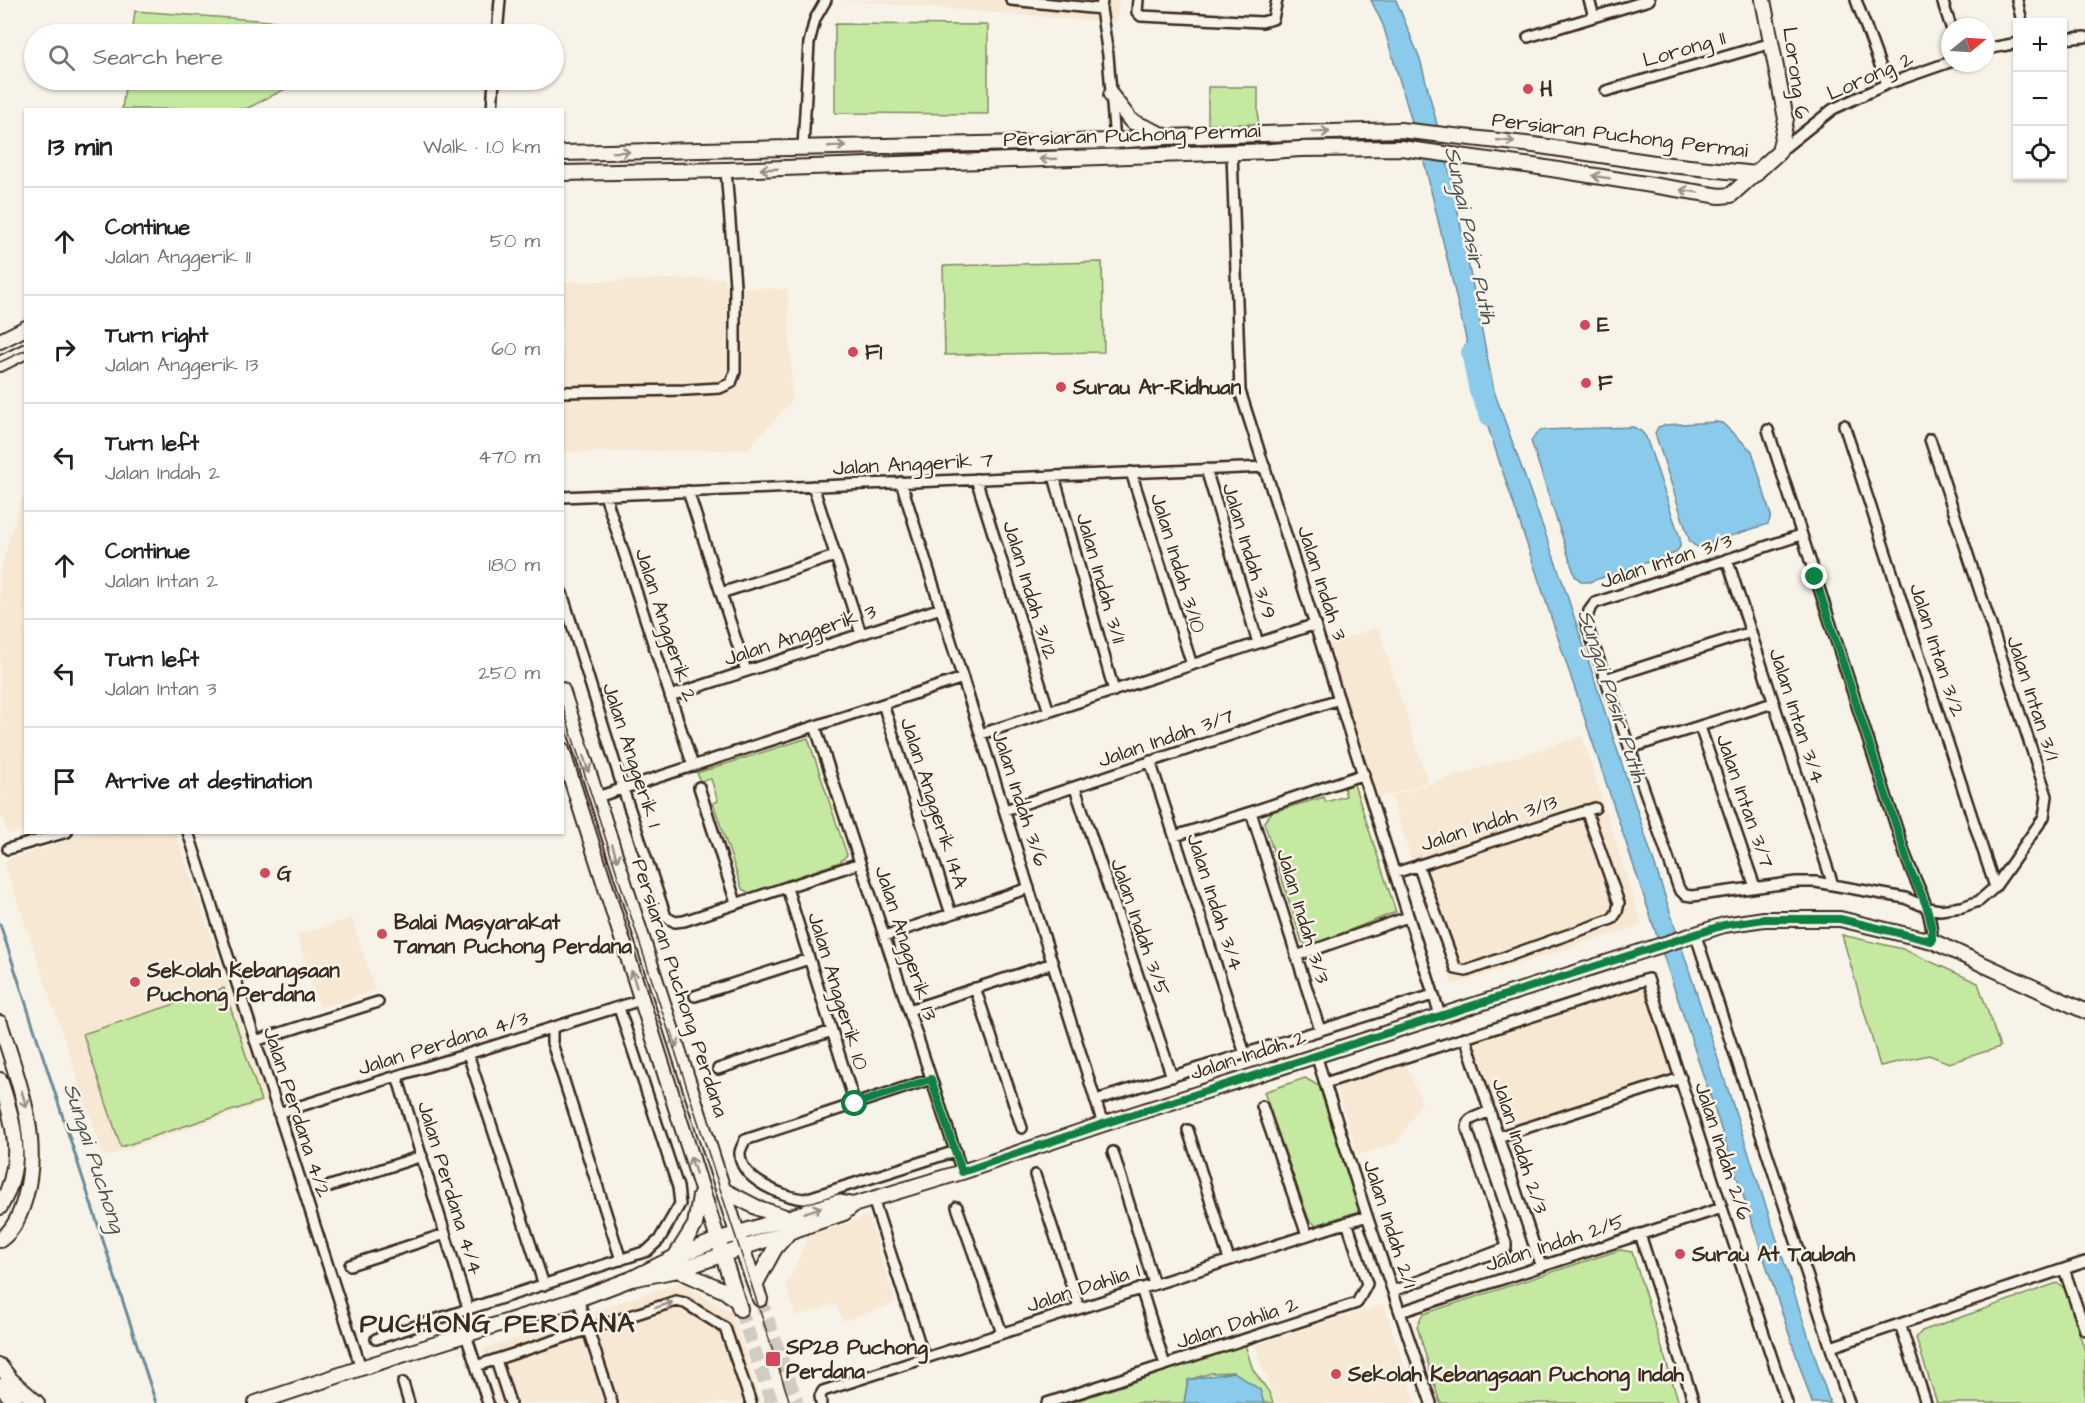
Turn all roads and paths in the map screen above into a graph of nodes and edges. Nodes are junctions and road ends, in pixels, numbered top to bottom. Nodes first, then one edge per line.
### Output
1 (500, 0) edge
2 (826, 0) edge
3 (1011, 0) edge
4 (1138, 0) edge
5 (1277, 0) edge
6 (1589, 0) edge
7 (1649, 0) edge
8 (1763, 0) edge
9 (1856, 0) edge
10 (1942, 0) edge
11 (2017, 0) edge
12 (1102, 4) edge
13 (1594, 16) junction
14 (1948, 18) edge
15 (2021, 18) edge
16 (498, 24) edge
17 (1528, 37) dead end
18 (2085, 37) edge
19 (2067, 39) edge
20 (1772, 43) junction
21 (2013, 44) edge
22 (1995, 47) edge
23 (1941, 65) edge
24 (1887, 84) junction
25 (493, 90) edge
26 (1606, 91) dead end
27 (1111, 95) junction
28 (492, 108) edge
29 (1281, 133) junction
30 (1172, 137) junction
31 (1115, 141) junction
32 (804, 147) junction
33 (1232, 152) junction
34 (1779, 152) junction
35 (564, 153) edge
36 (1165, 155) junction
37 (1081, 158) junction
38 (726, 170) junction
39 (564, 173) edge
40 (1756, 174) junction
41 (24, 329) edge
42 (0, 341) edge
43 (24, 352) edge
44 (0, 364) edge
45 (564, 392) edge
46 (1844, 425) dead end
47 (1768, 430) dead end
48 (1930, 439) dead end
49 (1265, 467) junction
50 (1206, 469) junction
51 (1131, 472) junction
52 (1054, 476) junction
53 (976, 479) junction
54 (901, 482) junction
55 (813, 486) junction
56 (688, 491) junction
57 (605, 495) junction
58 (564, 497) edge
59 (1801, 535) junction
60 (835, 556) junction
61 (1727, 559) junction
62 (721, 593) junction
63 (564, 599) edge
64 (941, 608) junction
65 (1316, 624) junction
66 (1751, 632) junction
67 (861, 634) junction
68 (1258, 643) junction
69 (1192, 665) junction
70 (746, 671) junction
71 (963, 678) junction
72 (1605, 679) junction
73 (1114, 691) junction
74 (564, 696) edge
75 (670, 696) junction
76 (1339, 699) junction
77 (1773, 703) junction
78 (883, 704) junction
79 (1049, 712) junction
80 (815, 726) junction
81 (1700, 727) junction
82 (981, 734) junction
83 (1630, 748) junction
84 (564, 756) edge
85 (1150, 761) junction
86 (693, 766) junction
87 (1364, 774) junction
88 (699, 787) dead end
89 (1075, 788) junction
90 (623, 789) junction
91 (597, 797) junction
92 (1005, 810) junction
93 (1251, 812) junction
94 (59, 834) edge
95 (189, 834) edge
96 (1175, 836) junction
97 (8, 849) dead end
98 (860, 863) junction
99 (1418, 865) junction
100 (1395, 873) junction
101 (1833, 885) junction
102 (1755, 887) junction
103 (1995, 887) junction
104 (787, 888) junction
105 (1029, 888) junction
106 (736, 903) junction
107 (1928, 908) junction
108 (951, 914) junction
109 (1408, 916) junction
110 (1688, 935) junction
111 (885, 936) junction
112 (1932, 941) junction
113 (1296, 956) junction
114 (809, 959) junction
115 (1053, 963) junction
116 (975, 988) junction
117 (1433, 994) junction
118 (695, 996) dead end
119 (641, 1000) junction
120 (378, 1002) dead end
121 (619, 1008) junction
122 (909, 1010) junction
123 (2085, 1011) edge
124 (1440, 1015) junction
125 (0, 1023) edge
126 (552, 1028) junction
127 (1320, 1030) junction
128 (832, 1031) junction
129 (1465, 1037) junction
130 (255, 1041) junction
131 (468, 1054) junction
132 (1245, 1054) junction
133 (1316, 1055) junction
134 (718, 1069) dead end
135 (397, 1076) junction
136 (1172, 1077) junction
137 (1681, 1078) junction
138 (931, 1079) junction
139 (0, 1080) edge
140 (1325, 1083) junction
141 (1096, 1100) junction
142 (855, 1104) junction
143 (1262, 1106) dead end
144 (1490, 1111) junction
145 (278, 1113) junction
146 (1103, 1124) junction
147 (1022, 1128) dead end
148 (1188, 1130) dead end
149 (1498, 1137) junction
150 (956, 1151) junction
151 (1113, 1152) dead end
152 (422, 1156) junction
153 (962, 1172) junction
154 (1035, 1175) dead end
155 (327, 1187) dead end
156 (701, 1188) junction
157 (723, 1190) junction
158 (873, 1198) junction
159 (0, 1207) edge
160 (957, 1207) dead end
161 (1722, 1208) junction
162 (1367, 1216) junction
163 (1347, 1222) junction
164 (790, 1224) junction
165 (445, 1234) junction
166 (737, 1234) junction
167 (1640, 1234) junction
168 (1306, 1235) junction
169 (0, 1240) edge
170 (717, 1240) junction
171 (742, 1248) junction
172 (722, 1255) junction
173 (621, 1260) junction
174 (1229, 1260) junction
175 (2085, 1262) edge
176 (676, 1263) junction
177 (350, 1265) dead end
178 (1541, 1266) junction
179 (2064, 1269) junction
180 (544, 1284) junction
181 (1154, 1284) junction
182 (755, 1285) junction
183 (1141, 1288) junction
184 (1393, 1291) junction
185 (578, 1299) junction
186 (760, 1299) tunnel mouth
187 (1079, 1308) junction
188 (468, 1309) junction
189 (1400, 1312) junction
190 (1900, 1324) junction
191 (588, 1330) junction
192 (2085, 1330) edge
193 (1002, 1333) junction
194 (466, 1335) junction
195 (376, 1339) dead end
196 (1831, 1347) junction
197 (924, 1357) junction
198 (496, 1360) junction
199 (1166, 1365) junction
200 (0, 1366) edge
201 (476, 1366) junction
202 (361, 1368) junction
203 (403, 1383) dead end
204 (0, 1386) edge
205 (751, 1401) edge
206 (16, 1403) edge
207 (36, 1403) edge
208 (256, 1403) edge
209 (410, 1403) edge
210 (488, 1403) edge
211 (510, 1403) edge
212 (612, 1403) edge
213 (821, 1403) edge
214 (1047, 1403) edge
215 (1431, 1403) edge
216 (1694, 1403) edge
217 (1787, 1403) edge
218 (1849, 1403) edge
219 (1926, 1403) edge

1 - 16 street
2 - 32 street
3 - 12 street
4 - 5 street
6 - 13 street
7 - 13 street
8 - 20 street, Lorong 6
9 - 24 street
10 - 14 street
11 - 15 street
12 - 27 street
13 - 17 street
18 - 19 street
20 - 26 street, Lorong 11
20 - 34 street, Lorong 6
21 - 22 street
23 - 24 street, Lorong 2
24 - 34 street, Lorong 2
25 - 28 street
27 - 30 street
27 - 31 street
29 - 30 street, Persiaran Puchong Permai
29 - 33 street
29 -> 40 street, Persiaran Puchong Permai
30 - 31 street, Persiaran Puchong Permai
30 - 33 street
32 -> 31 street, Persiaran Puchong Permai
31 - 36 street
31 - 37 street
35 -> 32 street, Persiaran Puchong Permai
33 - 36 street, Persiaran Puchong Permai
40 -> 33 street, Persiaran Puchong Permai
33 - 49 street, Jalan Indah 3
34 - 40 street
36 - 37 street, Persiaran Puchong Permai
37 -> 38 street, Persiaran Puchong Permai
38 - 39 street, Persiaran Puchong Permai
38 - 45 street
41 - 42 street
43 - 44 street
46 - 103 street, Jalan Intan 3/2
47 - 59 street
48 - 103 street, Jalan Intan 3/1
49 - 50 street, Jalan Anggerik 7
49 - 65 street, Jalan Indah 3
50 - 51 street, Jalan Anggerik 7
50 - 68 street, Jalan Indah 3/9
51 - 52 street, Jalan Anggerik 7
51 - 69 street, Jalan Indah 3/10
52 - 53 street, Jalan Anggerik 7
52 - 73 street, Jalan Indah 3/11
53 - 54 street, Jalan Anggerik 7
53 - 79 street, Jalan Indah 3/12
54 - 55 street, Jalan Anggerik 7
54 - 64 street, Jalan Indah 3/6
55 - 56 street, Jalan Anggerik 7
55 - 60 street
56 - 57 street, Jalan Anggerik 7
56 - 62 street
57 - 58 street, Jalan Anggerik 7
57 - 75 street, Jalan Anggerik 2
59 - 61 street, Jalan Intan 3/3
59 - 107 street
60 - 62 street
60 - 67 street
61 - 66 street, Jalan Intan 3/4
61 - 72 street, Jalan Intan 3/3
62 - 70 street
63 - 90 street, Jalan Anggerik 1
64 - 67 street, Jalan Anggerik 3
64 - 71 street, Jalan Indah 3/6
65 - 68 street
65 - 76 street, Jalan Indah 3
66 - 72 street
66 - 77 street, Jalan Intan 3/4
67 - 70 street, Jalan Anggerik 3
68 - 69 street
69 - 73 street
70 - 75 street, Jalan Anggerik 3
71 - 78 street
71 - 82 street, Jalan Indah 3/6
72 - 83 street, Jalan Intan 3/3
73 - 79 street
74 -> 91 street, Persiaran Puchong Perdana
75 - 86 street, Jalan Anggerik 2
76 - 85 street, Jalan Indah 3/7
76 - 87 street, Jalan Indah 3
77 - 81 street
77 - 101 street, Jalan Intan 3/4
78 - 80 street
78 - 108 street, Jalan Anggerik 14A
79 - 82 street
80 - 86 street
80 - 98 street, Jalan Anggerik 13
81 - 83 street
81 - 102 street, Jalan Intan 3/7
82 - 92 street, Jalan Indah 3/6
83 - 102 street, Jalan Intan 3/3
119 -> 84 street, Persiaran Puchong Perdana
85 - 89 street, Jalan Indah 3/7
85 - 96 street, Jalan Indah 3/4
86 - 90 street
87 - 93 street
87 - 100 street, Jalan Indah 3
88 - 106 street
89 - 92 street, Jalan Indah 3/7
89 - 136 street, Jalan Indah 3/5
90 - 91 street
90 - 106 street, Jalan Anggerik 1
91 -> 157 street, Persiaran Puchong Perdana
92 - 105 street, Jalan Indah 3/6
93 - 96 street
93 - 113 street, Jalan Indah 3/3
94 - 97 street
95 - 130 street, Jalan Perdana 4/2
96 - 132 street, Jalan Indah 3/4
98 - 104 street
98 - 111 street, Jalan Anggerik 13
99 - 99 street, Jalan Indah 3/13
99 - 100 street, Jalan Indah 3/13
100 - 109 street, Jalan Indah 3
101 - 102 street, Jalan Intan 3/3
101 - 107 street, Jalan Intan 3/3
103 - 107 street, Jalan Intan 3/1
104 - 106 street
104 - 114 street, Jalan Anggerik 10
105 - 108 street
105 - 115 street, Jalan Indah 3/6
107 - 112 street
108 - 111 street
109 - 113 street
109 - 117 street, Jalan Indah 3
110 - 112 street, Jalan Indah 2
110 - 124 street, Jalan Indah 2
110 - 196 street
111 - 122 street, Jalan Anggerik 13
112 - 123 street, Jalan Indah 2
113 - 127 street, Jalan Indah 3/3
114 - 118 street
114 - 128 street, Jalan Anggerik 10
115 - 116 street
115 - 141 street, Jalan Indah 3/6
116 - 122 street
116 - 147 street
117 - 124 street, Jalan Indah 3
117 - 127 street
119 - 121 street, Jalan Perdana 4/3
156 -> 119 street, Persiaran Puchong Perdana
120 - 130 street
121 - 126 street, Jalan Perdana 4/3
121 - 173 street
122 - 138 street, Jalan Anggerik 13
124 - 133 street, Jalan Indah 2
125 -> 169 street
126 - 131 street, Jalan Perdana 4/3
126 - 173 street
127 - 132 street
128 - 134 street
128 - 142 street, Jalan Anggerik 10
129 - 137 street, Jalan Indah 2/6
129 - 140 street
129 - 144 street, Jalan Indah 2/3
130 - 145 street, Jalan Perdana 4/2
131 - 135 street, Jalan Perdana 4/3
131 - 180 street
132 - 136 street
133 - 140 street, Jalan Indah 2/1
133 - 146 street, Jalan Indah 2
135 - 145 street, Jalan Perdana 4/3
135 - 152 street, Jalan Perdana 4/4
136 - 141 street
137 - 149 street
137 - 161 street, Jalan Indah 2/6
138 - 142 street
138 - 150 street, Jalan Anggerik 13
139 - 159 street
140 - 162 street, Jalan Indah 2/1
141 - 146 street, Jalan Indah 3/6
142 - 150 street
143 - 168 street
144 - 149 street, Jalan Indah 2/3
144 - 184 street
145 - 202 street, Jalan Perdana 4/2
146 - 153 street, Jalan Indah 2
148 - 174 street
149 - 178 street, Jalan Indah 2/3
150 - 153 street, Jalan Anggerik 13
151 - 181 street
152 - 155 street
152 - 165 street, Jalan Perdana 4/4
153 - 158 street, Jalan Indah 2
154 - 187 street
156 - 170 street, Persiaran Puchong Perdana
156 - 176 street
157 - 164 street
157 - 166 street, Persiaran Puchong Perdana
158 - 164 street, Jalan Indah 2
158 - 197 street
160 - 193 street
161 - 167 street, Jalan Indah 2/5
161 - 217 street, Jalan Indah 2/6
162 - 163 street, Jalan Dahlia 1
162 - 184 street, Jalan Indah 2/1
163 - 168 street, Jalan Dahlia 1
163 - 199 street, Jalan Dahlia 2
164 - 166 street, Jalan Indah 2
164 - 171 street, Jalan Indah 2
164 - 182 street
165 - 177 street
165 - 188 street, Jalan Perdana 4/4
166 - 170 street, Jalan Indah 2
166 - 171 street, Persiaran Puchong Perdana
167 - 178 street, Jalan Indah 2/5
167 - 216 street
168 - 174 street, Jalan Dahlia 1
170 - 172 street, Persiaran Puchong Perdana
170 - 176 street, Jalan Indah 2
171 - 172 street, Jalan Indah 2
171 - 182 street, Persiaran Puchong Perdana
172 - 176 street, Jalan Indah 2
172 - 176 street, Persiaran Puchong Perdana
173 - 180 street
174 - 181 street, Jalan Dahlia 1
175 - 179 street
176 - 185 street
178 - 189 street, Jalan Indah 2/5
179 - 190 street
179 - 192 street
180 - 188 street
181 - 183 street, Jalan Dahlia 1
182 - 186 street, Persiaran Puchong Perdana
183 - 187 street, Jalan Dahlia 1
183 - 199 street
184 - 189 street, Jalan Indah 2/1
185 - 191 street
185 - 194 street
187 - 193 street, Jalan Dahlia 1
188 - 195 street
189 - 215 street, Jalan Indah 2/1
190 - 196 street
190 - 219 street
191 - 198 street
191 -> 205 street
191 - 212 street
193 - 197 street, Jalan Dahlia 1
194 - 201 street
194 - 202 street
196 - 218 street
197 - 213 street, Jalan Dahlia 1
198 - 201 street
198 - 211 street
199 - 214 street, Jalan Dahlia 2
200 - 207 street
201 - 210 street
202 - 208 street
203 - 209 street
204 - 206 street

